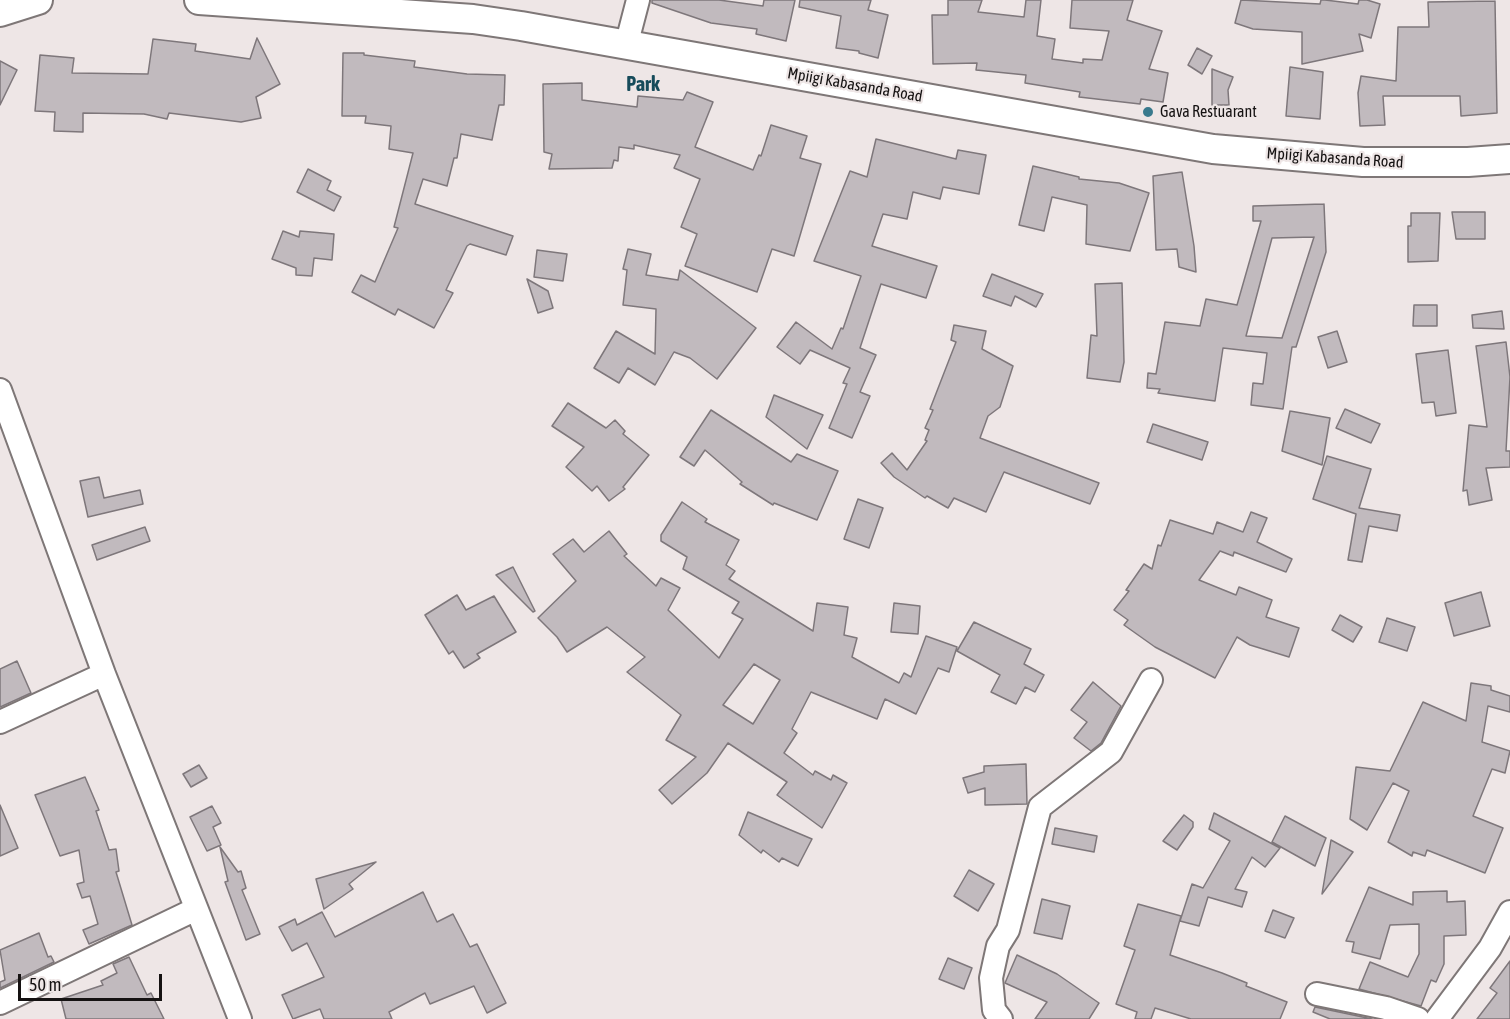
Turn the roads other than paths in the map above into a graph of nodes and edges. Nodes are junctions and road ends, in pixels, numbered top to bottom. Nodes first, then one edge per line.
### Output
1 (38, 0) edge
2 (199, 0) edge
3 (638, 0) edge
4 (472, 10) edge
5 (0, 12) edge
6 (626, 46) junction
7 (1510, 159) edge
8 (0, 390) edge
9 (104, 674) junction
10 (1151, 680) dead end
11 (0, 722) edge
12 (196, 909) junction
13 (1510, 912) edge
14 (1317, 994) dead end
15 (0, 1003) edge
16 (240, 1019) edge
17 (1001, 1019) edge
18 (1418, 1019) edge
19 (1437, 1019) edge

1 - 5 main road
2 - 4 main road, Mpiigi Kabasanda Road
3 - 6 street
4 - 6 main road, Mpiigi Kabasanda Road
6 - 7 main road, Mpiigi Kabasanda Road
8 - 9 street
9 - 11 street
9 - 12 street
10 - 17 street
12 - 15 street
12 - 16 street
13 - 19 street
14 - 18 street

